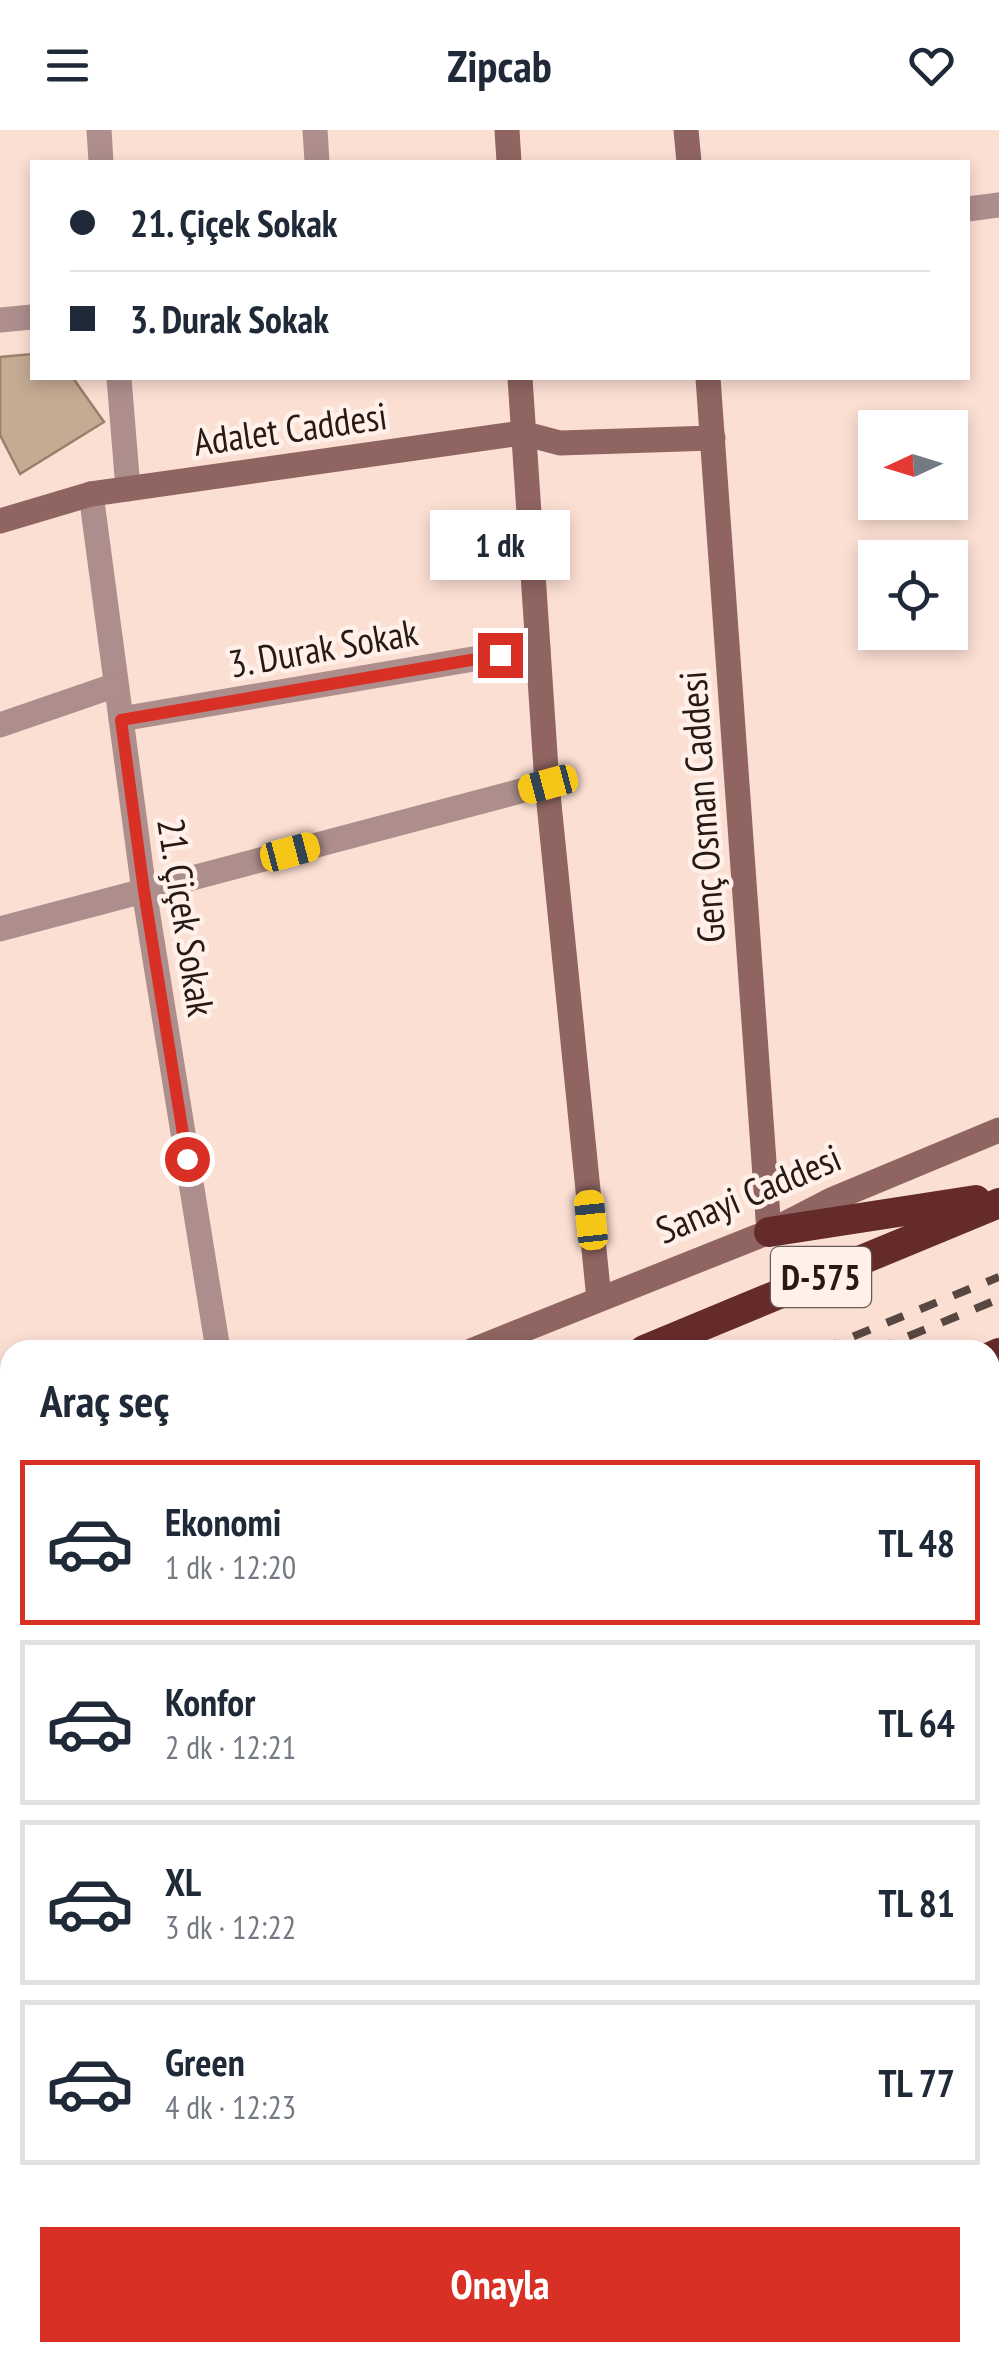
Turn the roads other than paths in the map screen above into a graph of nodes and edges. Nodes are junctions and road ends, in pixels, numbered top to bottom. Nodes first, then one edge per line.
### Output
1 (99, 130) edge
2 (315, 130) edge
3 (507, 130) edge
4 (686, 130) edge
5 (102, 160) edge
6 (317, 160) edge
7 (509, 160) edge
8 (689, 160) edge
9 (999, 205) edge
10 (970, 209) edge
11 (30, 316) edge
12 (0, 320) edge
13 (120, 380) edge
14 (520, 380) edge
15 (708, 380) edge
16 (522, 433) junction
17 (713, 438) junction
18 (128, 488) junction
19 (90, 494) junction
20 (0, 521) edge
21 (538, 648) junction
22 (116, 685) junction
23 (121, 720) junction
24 (0, 725) edge
25 (548, 784) junction
26 (144, 891) junction
27 (0, 929) edge
28 (999, 1130) edge
29 (999, 1200) edge
30 (769, 1232) junction
31 (599, 1300) junction
32 (216, 1340) edge
33 (498, 1340) edge
34 (668, 1340) edge

1 - 5 street
2 - 6 street
3 - 7 street
4 - 8 street
9 - 10 street
11 - 12 street
13 - 18 street
14 - 16 street
15 - 17 street, Genç Osman Caddesi
16 - 17 street, Adalet Caddesi
16 - 18 street, Adalet Caddesi
16 - 21 street
17 - 30 street, Genç Osman Caddesi
18 - 19 street, Adalet Caddesi
19 - 20 street, Adalet Caddesi
19 - 22 street, 21. Çiçek Sokak
21 - 23 street, 3. Durak Sokak
21 - 25 street
22 - 23 street, 21. Çiçek Sokak
22 - 24 street
23 - 26 street, 21. Çiçek Sokak
25 - 26 street
25 - 31 street
26 - 27 street
26 - 32 street, 21. Çiçek Sokak
28 - 30 street, Sanayi Caddesi
29 - 30 highway
29 - 34 highway, D-575
30 - 31 street, Sanayi Caddesi
31 - 33 street, Sanayi Caddesi

